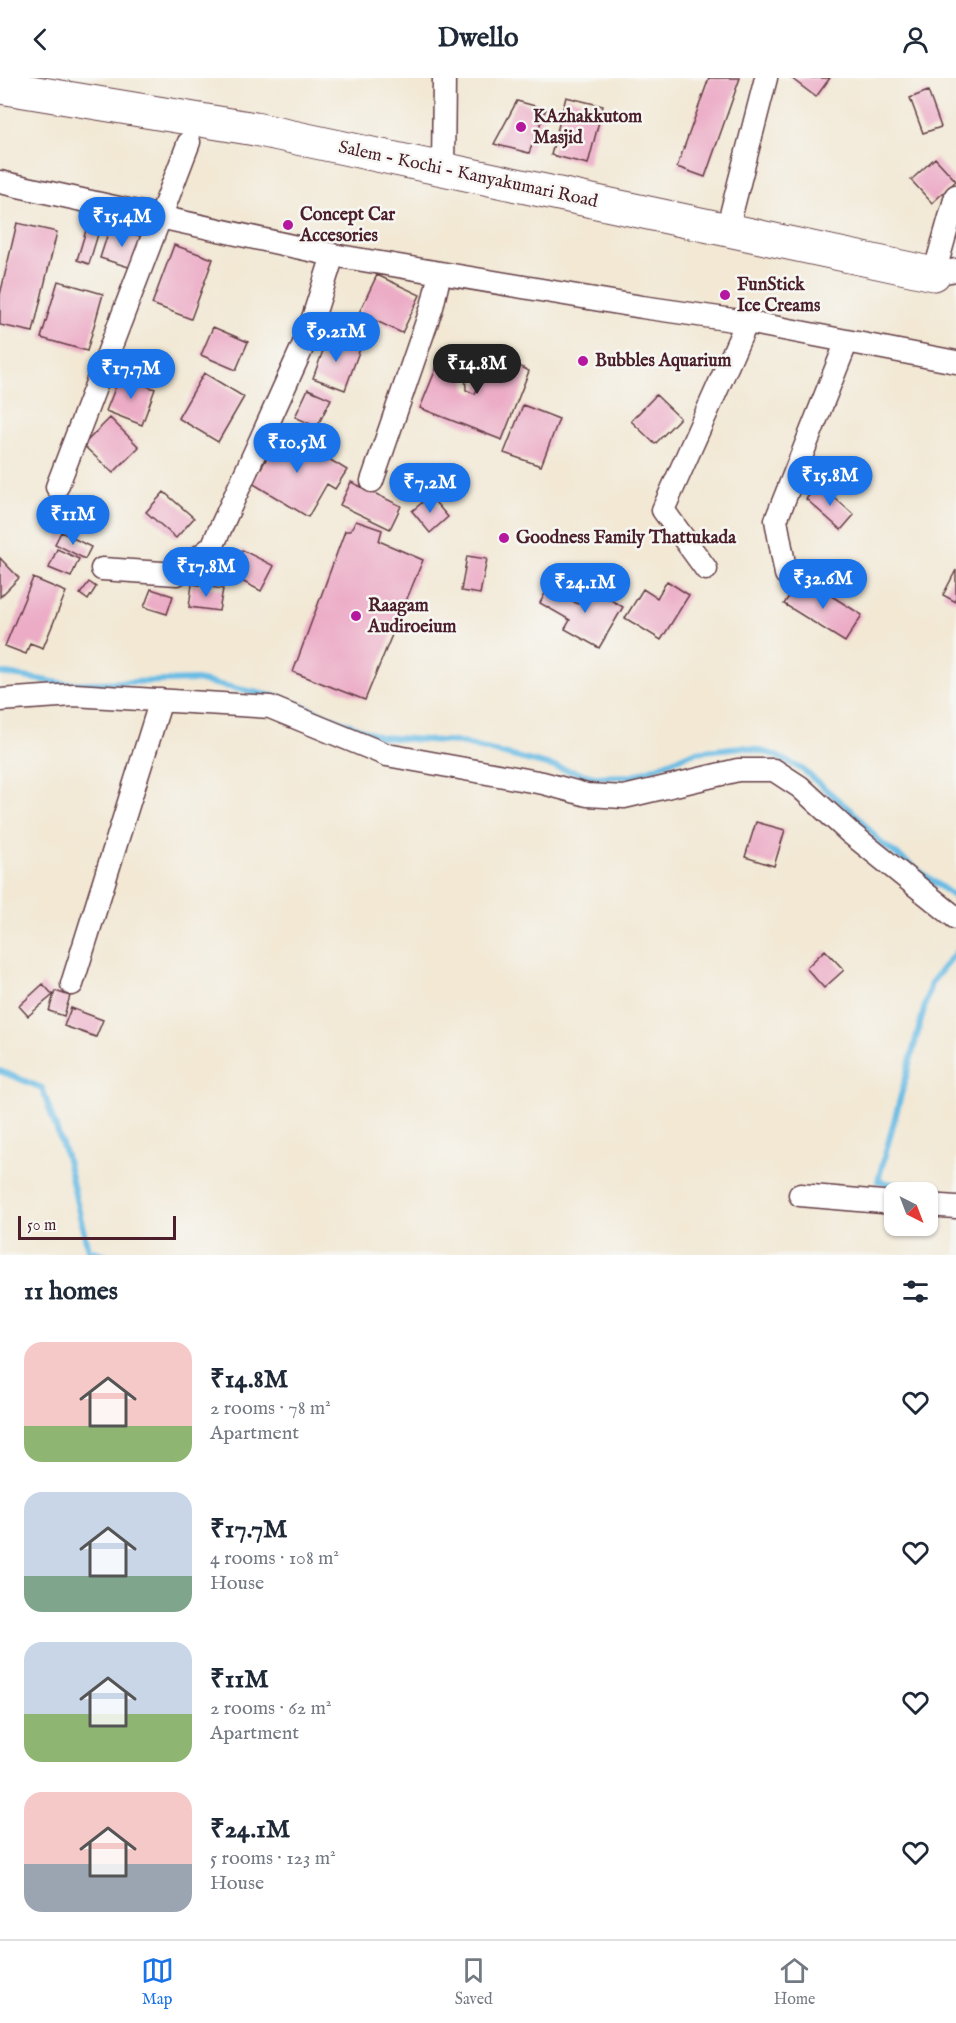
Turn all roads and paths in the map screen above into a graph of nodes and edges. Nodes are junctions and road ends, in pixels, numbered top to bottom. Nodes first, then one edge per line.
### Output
1 (444, 78) edge
2 (766, 78) edge
3 (0, 87) edge
4 (189, 142) dead end
5 (443, 169) junction
6 (0, 182) edge
7 (956, 196) edge
8 (160, 217) junction
9 (727, 230) junction
10 (333, 255) junction
11 (945, 272) edge
12 (440, 273) junction
13 (747, 322) junction
14 (847, 341) junction
15 (956, 362) edge
16 (372, 481) dead end
17 (57, 487) dead end
18 (102, 569) dead end
19 (706, 569) dead end
20 (786, 574) dead end
21 (0, 700) edge
22 (161, 700) junction
23 (956, 918) edge
24 (72, 984) dead end
25 (800, 1196) dead end
26 (884, 1202) edge
27 (938, 1206) edge
28 (956, 1207) edge

1 - 5 street
2 - 9 street
3 - 5 highway, Salem - Kochi - Kanyakumari Road
4 - 8 street
5 - 9 highway, Salem - Kochi - Kanyakumari Road
6 - 8 street
7 - 11 street
8 - 10 street
8 - 17 street
9 - 11 highway, Salem - Kochi - Kanyakumari Road
10 - 12 street
10 - 18 street
12 - 13 street
12 - 16 street
13 - 14 street
13 - 19 street
14 - 15 street
14 - 20 street
21 - 22 street
22 - 23 street
22 - 24 street
25 - 26 street
27 - 28 street

